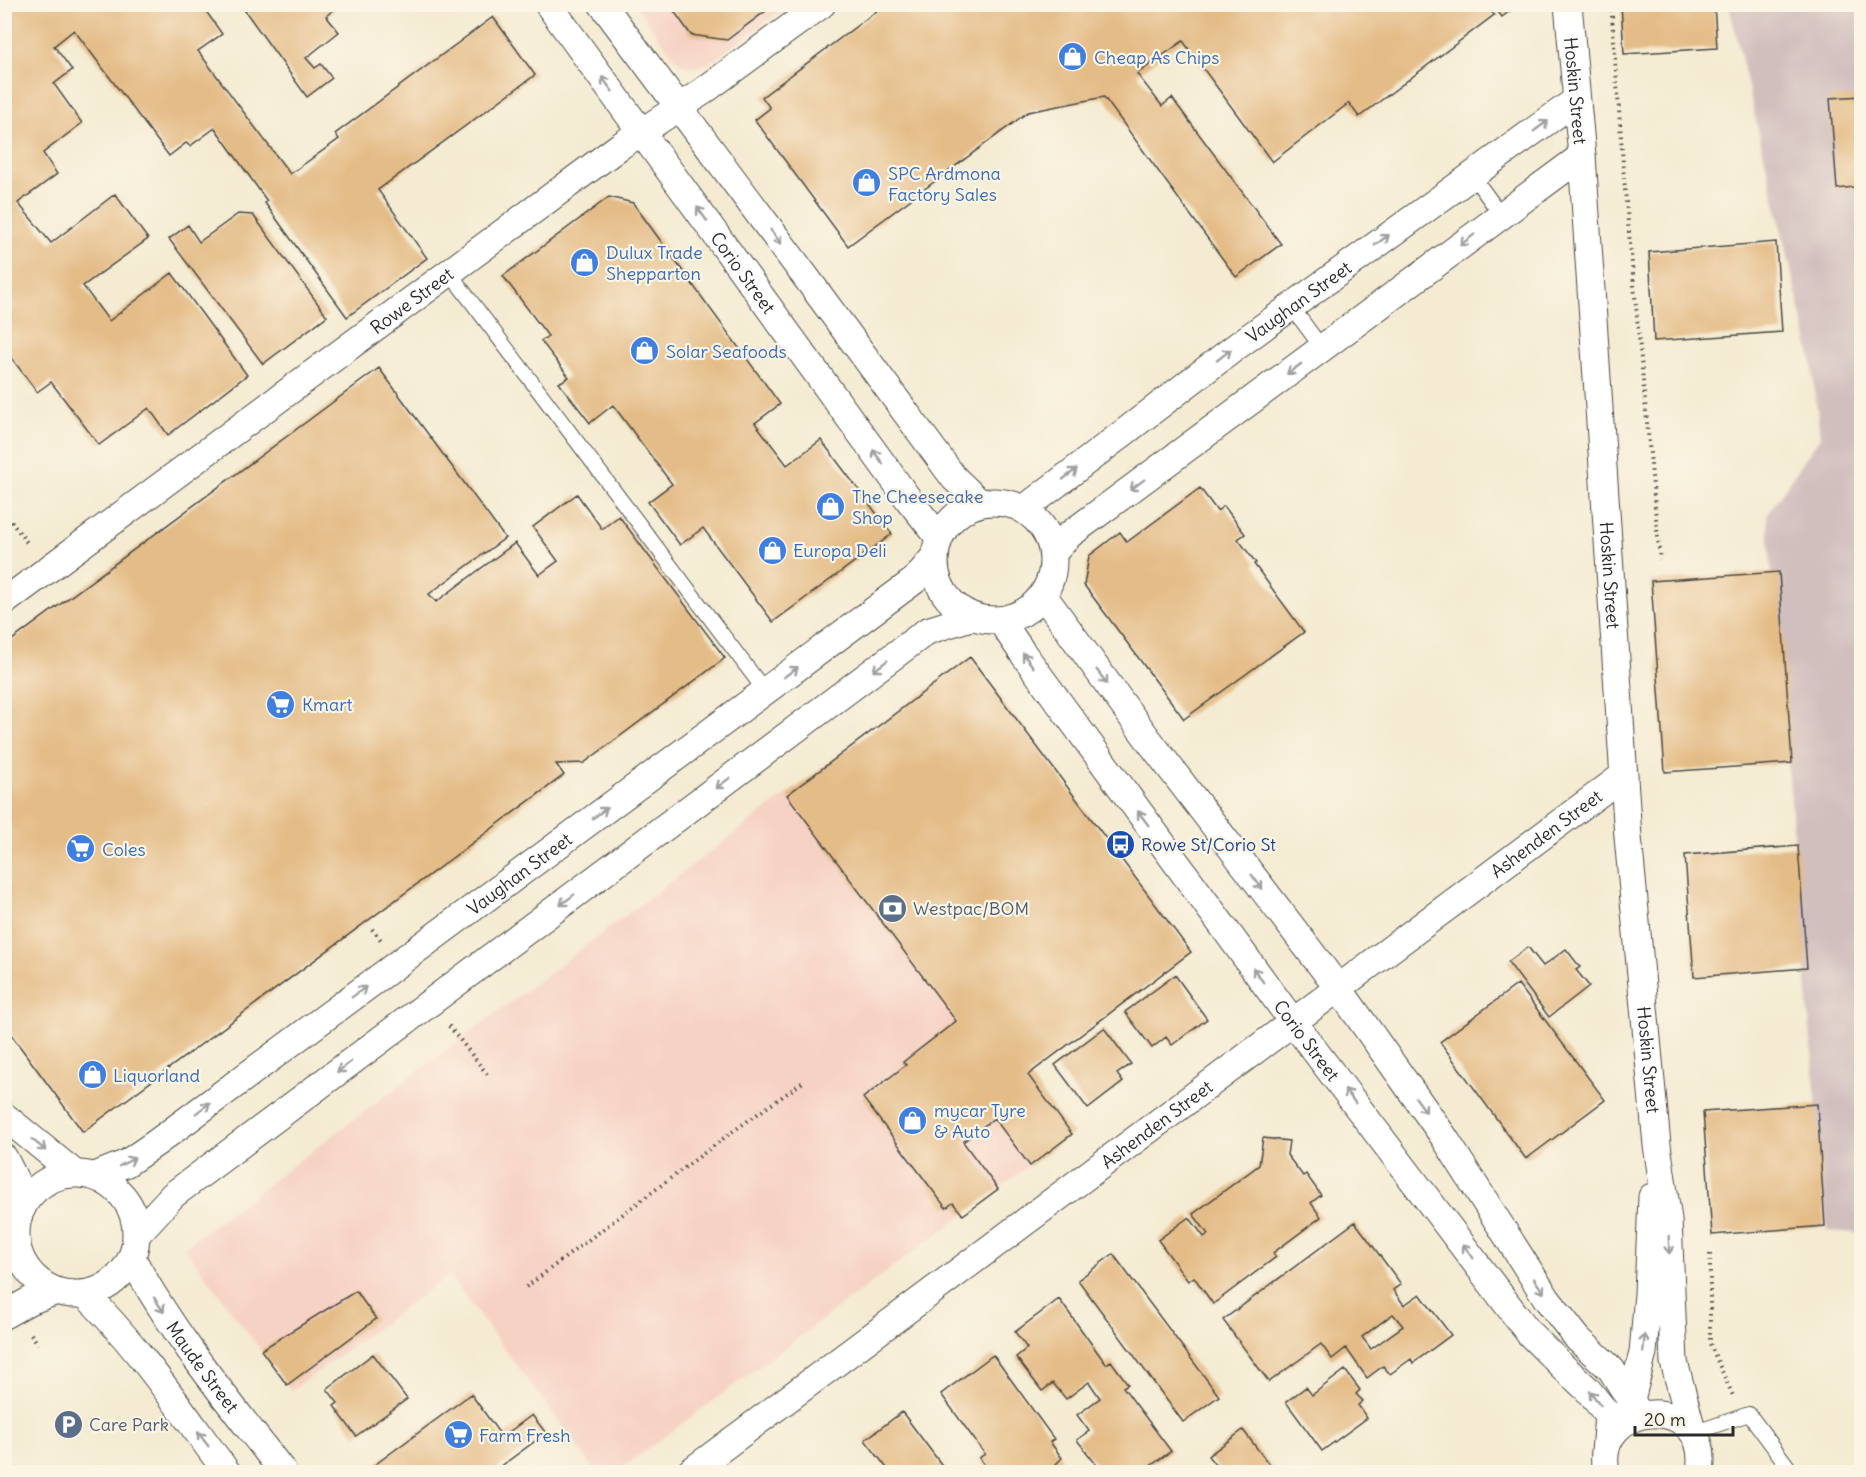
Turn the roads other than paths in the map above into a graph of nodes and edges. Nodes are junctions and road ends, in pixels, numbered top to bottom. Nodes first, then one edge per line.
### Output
1 (548, 4) edge
2 (602, 4) edge
3 (822, 4) edge
4 (1568, 4) edge
5 (1575, 101) junction
6 (678, 107) junction
7 (642, 131) junction
8 (1582, 156) junction
9 (1472, 175) junction
10 (1501, 215) junction
11 (449, 272) junction
12 (1291, 306) junction
13 (1322, 348) junction
14 (980, 503) junction
15 (1024, 509) junction
16 (937, 547) junction
17 (1053, 554) junction
18 (1043, 595) junction
19 (4, 602) edge
20 (971, 617) junction
21 (1001, 621) junction
22 (765, 691) junction
23 (1624, 775) junction
24 (1339, 989) junction
25 (1293, 1022) junction
26 (4, 1116) edge
27 (1657, 1145) junction
28 (4, 1158) edge
29 (84, 1175) junction
30 (14, 1230) edge
31 (135, 1246) junction
32 (54, 1292) junction
33 (85, 1294) junction
34 (4, 1315) edge
35 (1632, 1412) junction
36 (1693, 1432) junction
37 (1606, 1462) edge
38 (227, 1473) edge
39 (283, 1473) edge
40 (690, 1473) edge
41 (1700, 1473) edge
42 (1792, 1473) edge

7 -> 1 street, Corio Street
2 - 6 street
3 - 6 street, Rowe Street
4 - 5 street, Hoskin Street
5 - 8 street, Hoskin Street
9 -> 5 street, Vaughan Street
6 - 7 street, Rowe Street
6 -> 14 street
7 - 11 street, Rowe Street
16 -> 7 street, Corio Street
8 - 10 street
8 - 23 street, Hoskin Street
9 - 10 lane
12 -> 9 street, Vaughan Street
10 -> 13 street
11 - 19 street, Rowe Street
11 - 22 lane
12 - 13 lane
15 -> 12 street, Vaughan Street
13 -> 17 street
14 - 15 street
14 - 16 street
15 - 17 street
16 - 20 street
22 -> 16 street, Vaughan Street
17 - 18 street
18 - 21 street
18 -> 24 street
20 - 21 street
20 -> 31 street
25 -> 21 street, Corio Street
29 -> 22 street, Vaughan Street
23 - 24 street, Ashenden Street
23 - 27 street, Hoskin Street
24 - 25 street, Ashenden Street
24 -> 35 street
37 -> 25 street, Corio Street
25 - 40 street, Ashenden Street
26 -> 29 street
35 -> 27 street, Hoskin Street
27 -> 36 street, Hoskin Street
28 - 30 street
29 - 30 street
29 - 31 street
30 - 32 street
31 - 33 street
31 -> 39 street, Maude Street
32 - 33 street
32 - 34 street
38 -> 33 street
35 - 36 street
35 - 37 street
36 - 41 street, Hoskin Street
36 - 42 lane

